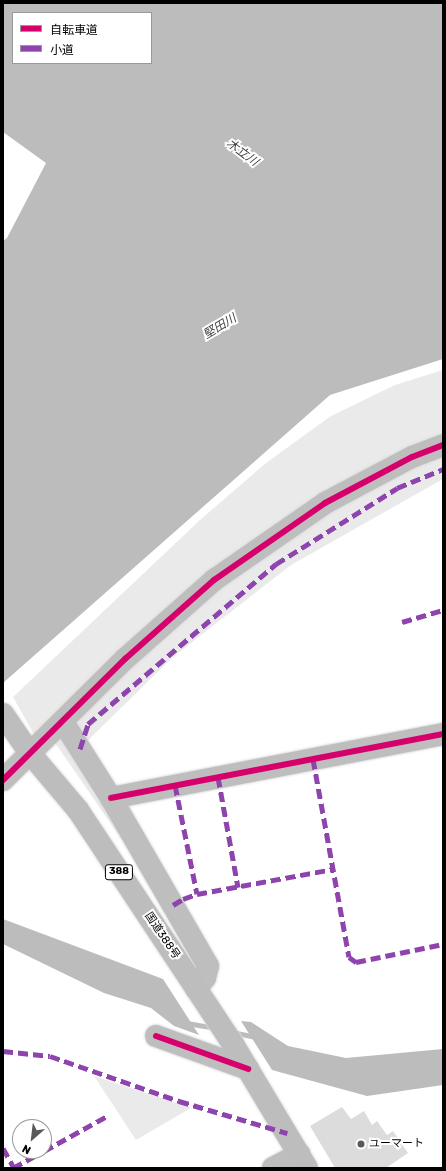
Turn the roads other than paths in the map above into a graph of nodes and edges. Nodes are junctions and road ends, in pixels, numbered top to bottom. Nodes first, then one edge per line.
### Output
1 (443, 444) edge
2 (3, 714) edge
3 (63, 722) junction
4 (443, 734) edge
5 (24, 745) junction
6 (3, 780) edge
7 (111, 798) junction
8 (196, 989) junction
9 (156, 1036) dead end
10 (248, 1069) junction
11 (303, 1161) edge
12 (273, 1168) edge

1 - 3 street
2 - 5 highway, 国道388号 / 388
3 - 5 street
3 - 7 street
4 - 7 street
5 - 6 street
5 - 8 highway, 国道388号 / 388
7 - 8 street
8 - 10 highway, 国道388号 / 388
9 - 10 street
10 - 11 highway, 国道388号 / 388
11 - 12 street

